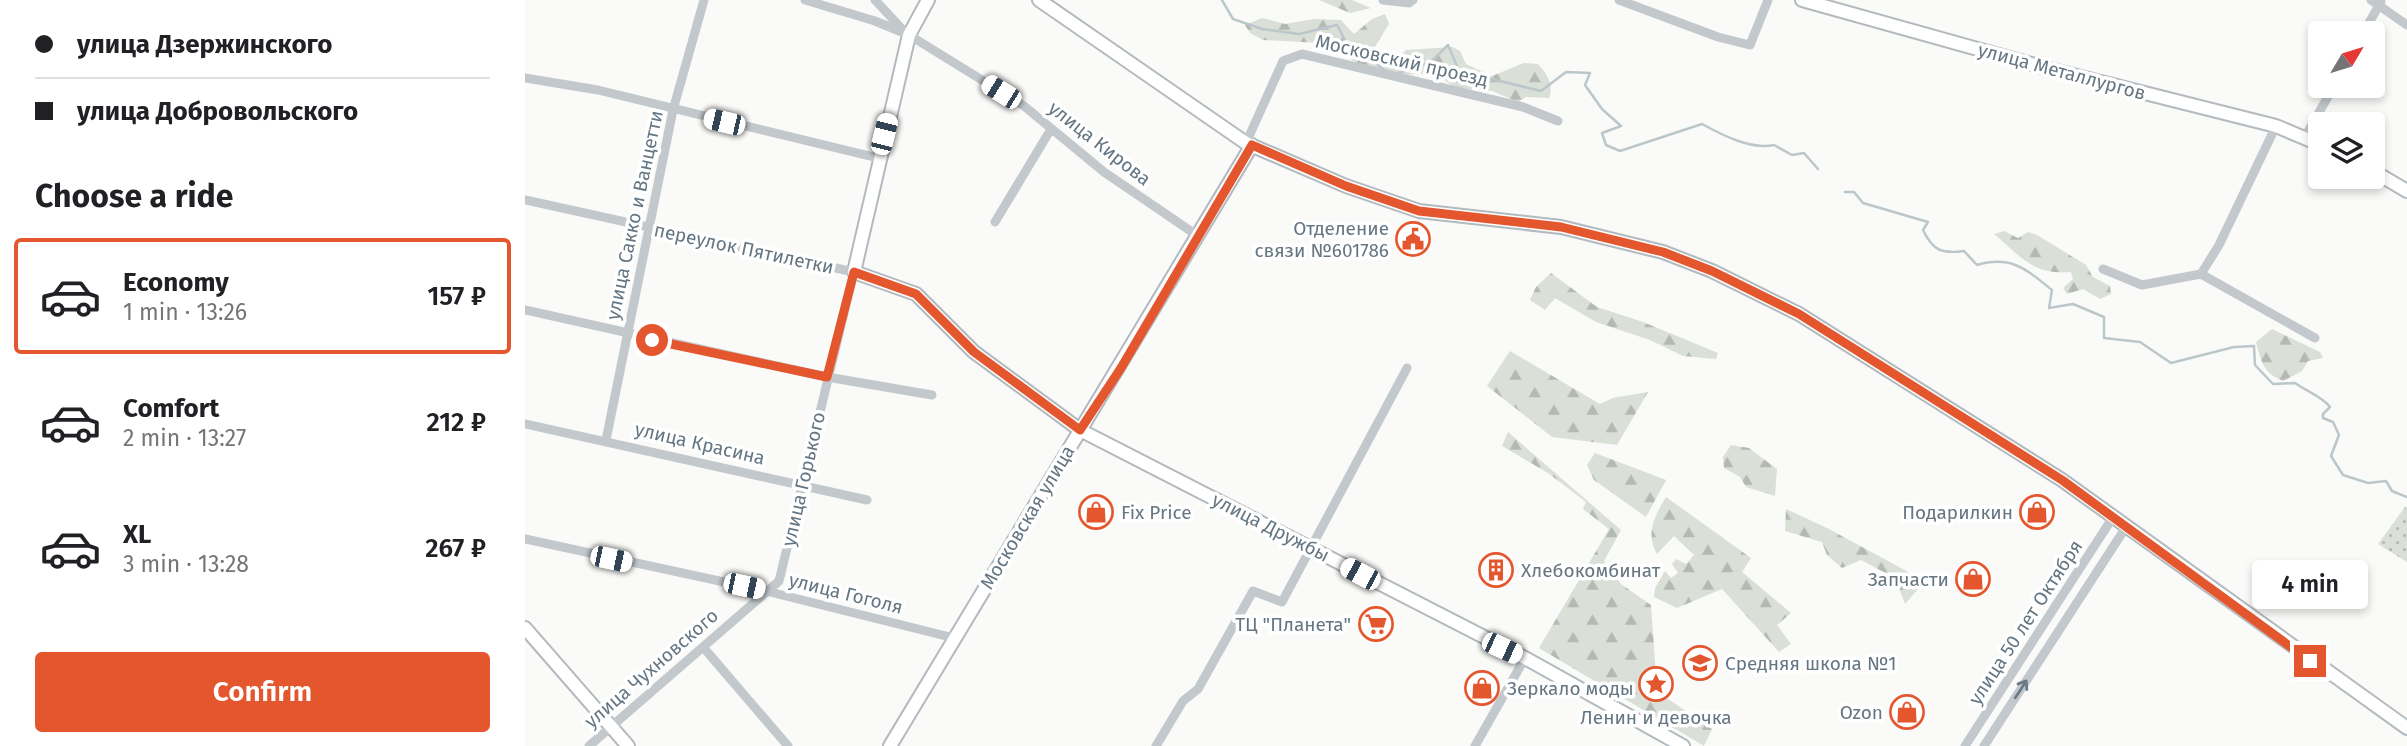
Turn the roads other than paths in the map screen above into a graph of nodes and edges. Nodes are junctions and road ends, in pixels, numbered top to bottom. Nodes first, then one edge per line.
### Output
1 (704, 0) edge
2 (805, 0) edge
3 (875, 0) edge
4 (928, 0) edge
5 (1039, 0) edge
6 (1383, 0) edge
7 (1413, 0) edge
8 (1619, 0) edge
9 (1768, 0) edge
10 (1803, 0) edge
11 (2377, 2) edge
12 (2368, 21) edge
13 (2407, 24) edge
14 (909, 36) junction
15 (525, 78) edge
16 (2327, 98) edge
17 (673, 110) junction
18 (1558, 121) dead end
19 (2276, 126) junction
20 (1051, 129) junction
21 (2305, 137) junction
22 (2308, 138) edge
23 (1249, 144) junction
24 (878, 158) junction
25 (2385, 178) edge
26 (2407, 191) edge
27 (525, 200) edge
28 (995, 222) dead end
29 (650, 228) junction
30 (1198, 236) junction
31 (2103, 269) dead end
32 (854, 272) junction
33 (2201, 274) junction
34 (525, 310) edge
35 (627, 334) junction
36 (2315, 338) dead end
37 (1407, 368) dead end
38 (827, 377) junction
39 (932, 395) dead end
40 (525, 424) edge
41 (1080, 430) junction
42 (606, 440) junction
43 (803, 485) junction
44 (867, 500) dead end
45 (2113, 517) junction
46 (2126, 527) junction
47 (525, 539) edge
48 (1311, 548) junction
49 (770, 592) junction
50 (525, 628) edge
51 (954, 638) junction
52 (703, 648) junction
53 (1525, 658) junction
54 (612, 728) junction
55 (2407, 728) edge
56 (589, 746) edge
57 (628, 746) edge
58 (788, 746) edge
59 (890, 746) edge
60 (1156, 746) edge
61 (1475, 746) edge
62 (1683, 746) edge
63 (1965, 746) edge
64 (1984, 746) edge

1 - 17 street, улица Сакко и Ванцетти
2 - 14 street
3 - 14 street
4 - 14 street, улица Горького
5 - 23 street
6 - 7 street
8 - 9 street
10 - 19 street, улица Металлургов
11 - 12 street
11 - 13 street
14 - 20 street, улица Кирова
14 - 24 street, улица Горького
15 - 17 street
16 - 21 street
17 - 24 street
17 - 29 street, улица Сакко и Ванцетти
18 - 23 street, Московский проезд
19 - 21 street, улица Металлургов
19 - 33 street
20 - 28 street
20 - 30 street, улица Кирова
21 - 22 street, улица Металлургов
23 - 30 street, Московская улица
23 - 45 street
24 - 32 street, улица Горького
25 - 26 street
27 - 29 street, переулок Пятилетки
29 - 32 street, переулок Пятилетки
29 - 35 street, улица Сакко и Ванцетти
30 - 41 street, Московская улица
31 - 33 street
32 - 38 street, улица Горького
32 - 41 street, переулок Пятилетки
33 - 36 street
34 - 35 street
35 - 38 street
35 - 42 street, улица Сакко и Ванцетти
37 - 48 street
38 - 39 street
38 - 43 street, улица Горького
40 - 42 street, улица Красина
41 - 48 street, улица Дружбы
41 - 51 street, Московская улица
42 - 43 street, улица Красина
43 - 44 street, улица Красина
43 - 49 street, улица Горького
45 - 46 street
45 - 63 street, улица 50 лет Октября
46 - 55 street
64 -> 46 street, улица 50 лет Октября
47 - 49 street, улица Гоголя
48 - 53 street, улица Дружбы
48 - 60 street
49 - 51 street, улица Гоголя
49 - 52 street, улица Чухновского
50 - 54 street
51 - 59 street, Московская улица
52 - 54 street, улица Чухновского
52 - 58 street
53 - 61 street
53 - 62 street, улица Дружбы
54 - 56 street, улица Чухновского
54 - 57 street

